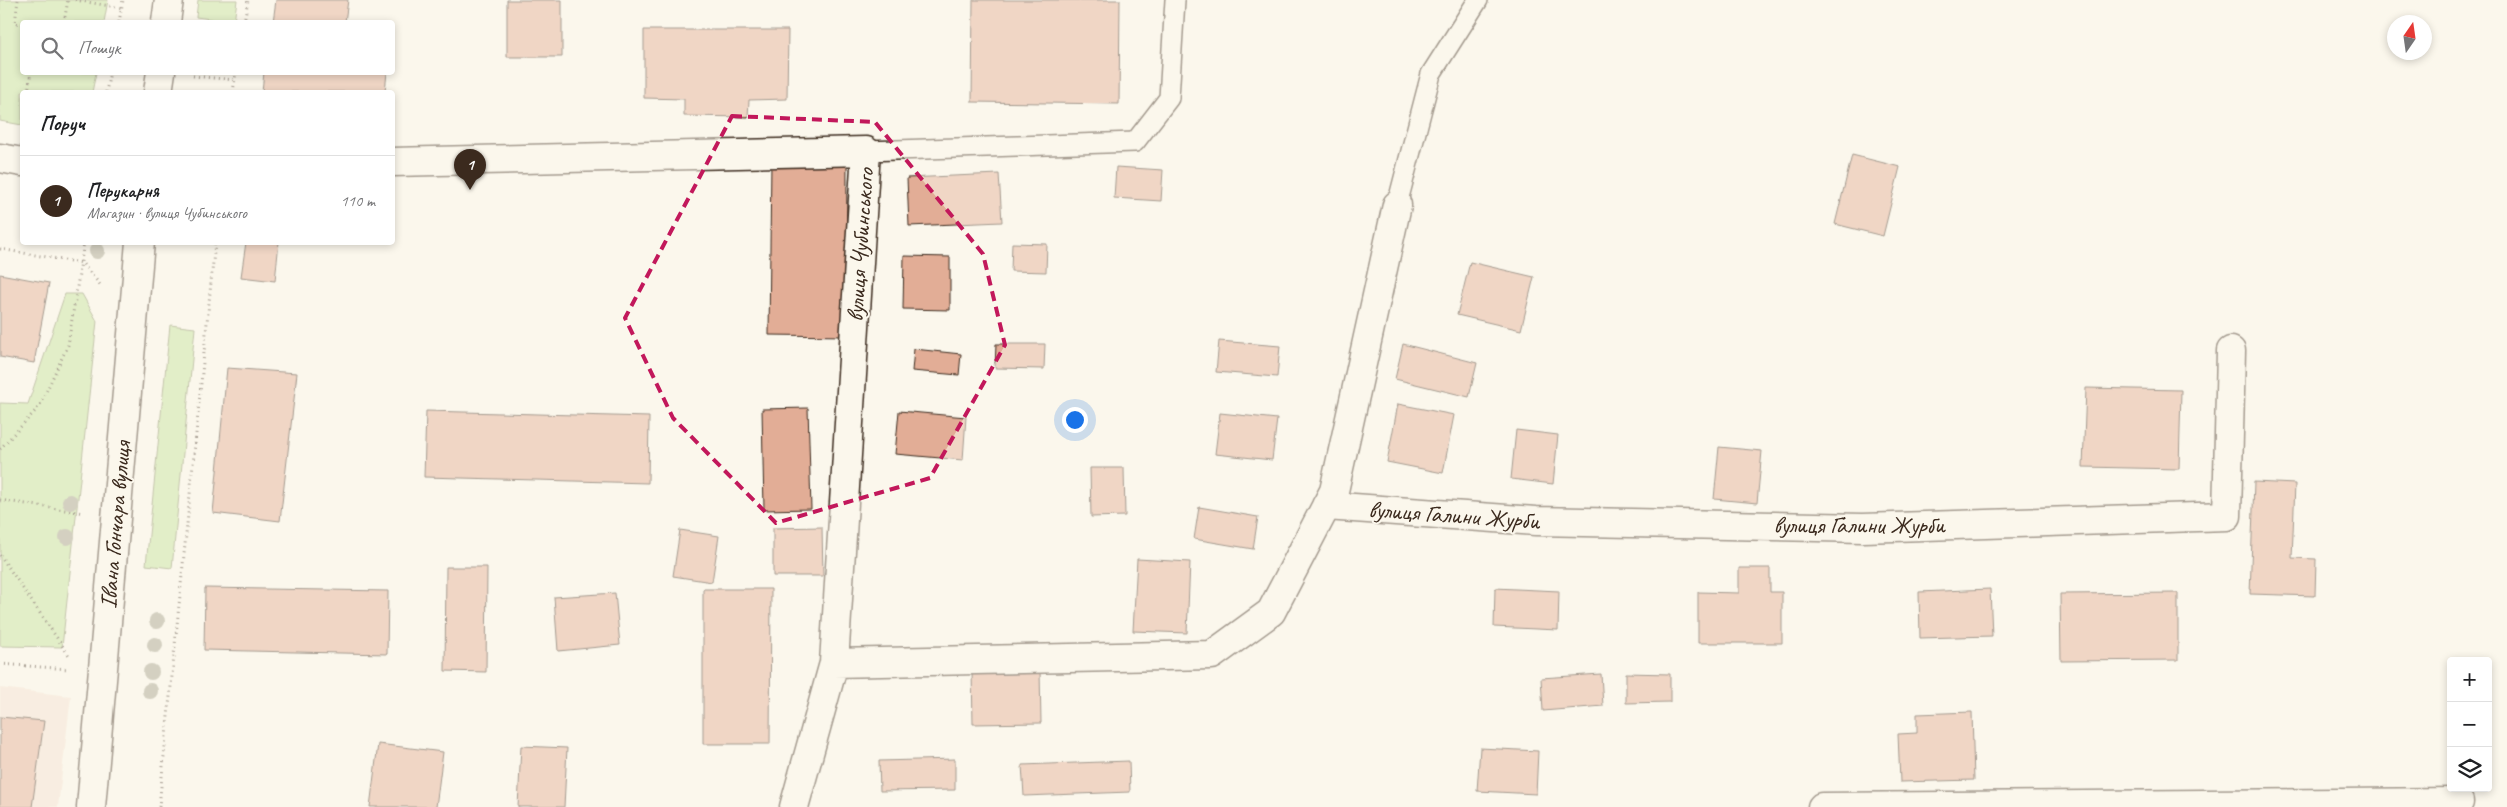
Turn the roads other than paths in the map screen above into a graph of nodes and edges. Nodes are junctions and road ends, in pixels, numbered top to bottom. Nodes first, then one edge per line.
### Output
1 (169, 0) edge
2 (1175, 0) edge
3 (1478, 0) edge
4 (166, 20) edge
5 (161, 75) edge
6 (158, 90) edge
7 (866, 151) junction
8 (0, 158) edge
9 (20, 162) edge
10 (395, 162) edge
11 (1397, 205) joint
12 (140, 245) edge
13 (2231, 351) dead end
14 (1326, 506) junction
15 (834, 663) junction
16 (2459, 802) dead end
17 (2078, 806) edge
18 (91, 807) edge
19 (794, 807) edge
20 (1822, 807) edge

1 - 4 street
2 - 7 lane
3 - 11 lane
5 - 6 street
7 - 10 street, вулиця Чубинського
7 - 15 street, вулиця Чубинського
8 - 9 street
11 - 14 street
12 - 18 street, Івана Гончара вулиця
13 - 14 street, вулиця Галини Журби
14 - 15 street
15 - 19 street, вулиця Чубинського
16 - 17 street
17 - 20 street

